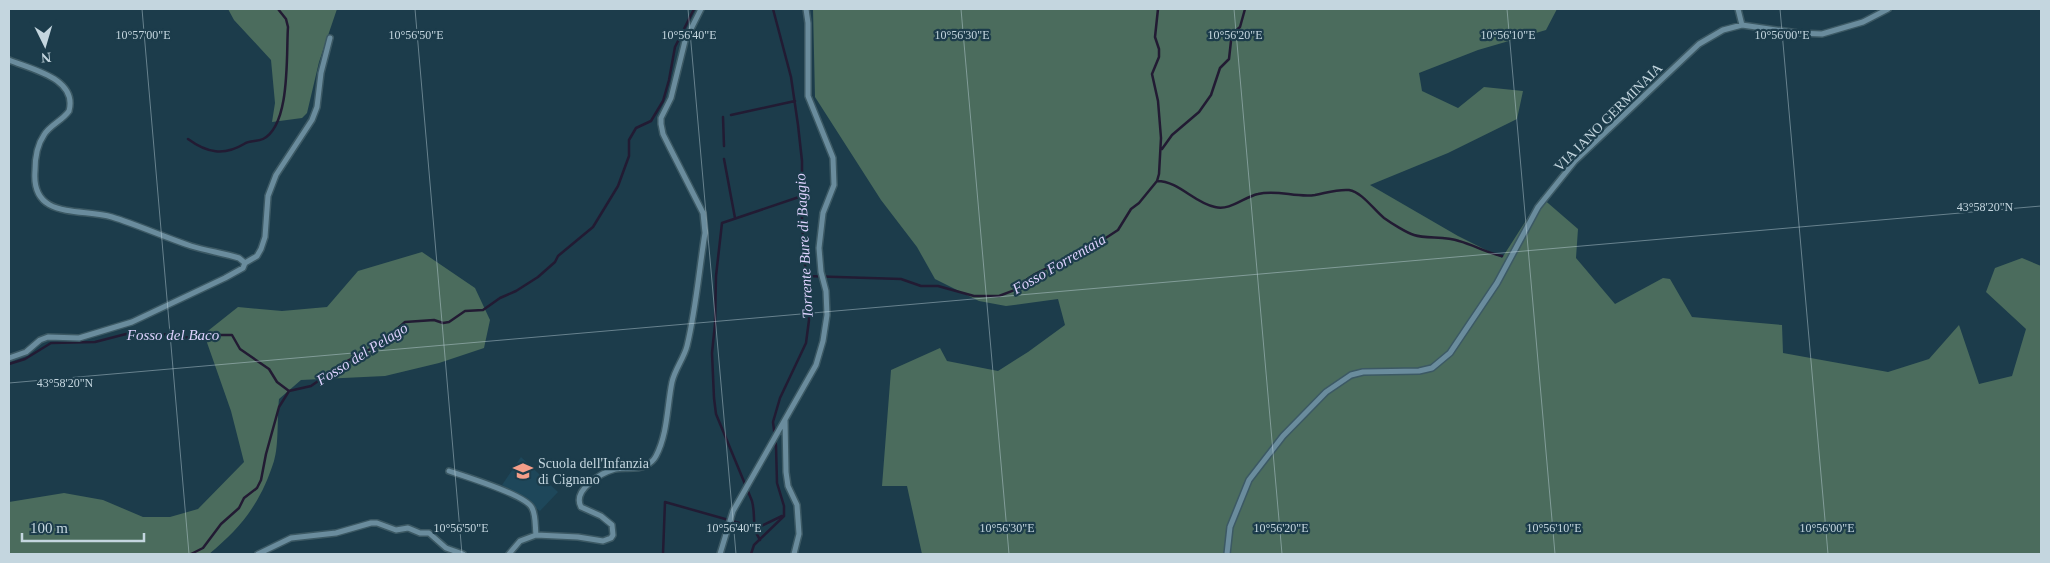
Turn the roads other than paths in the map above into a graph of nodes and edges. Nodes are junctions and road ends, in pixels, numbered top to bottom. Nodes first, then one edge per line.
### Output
1 (701, 9) edge
2 (806, 9) edge
3 (1738, 9) edge
4 (1888, 9) edge
5 (1742, 25) junction
6 (330, 38) dead end
7 (9, 60) edge
8 (245, 263) junction
9 (9, 358) edge
10 (785, 419) junction
11 (449, 470) dead end
12 (536, 535) junction
13 (258, 554) edge
14 (463, 554) edge
15 (509, 554) edge
16 (720, 554) edge
17 (794, 554) edge
18 (1227, 554) edge

1 - 12 street
2 - 10 street
3 - 5 street
4 - 5 street, VIA IANO GERMINAIA
5 - 18 street, VIA IANO GERMINAIA
6 - 8 street
7 - 8 street
8 - 9 street
10 - 16 street
10 - 17 street
11 - 12 street
12 - 15 street
13 - 14 street

